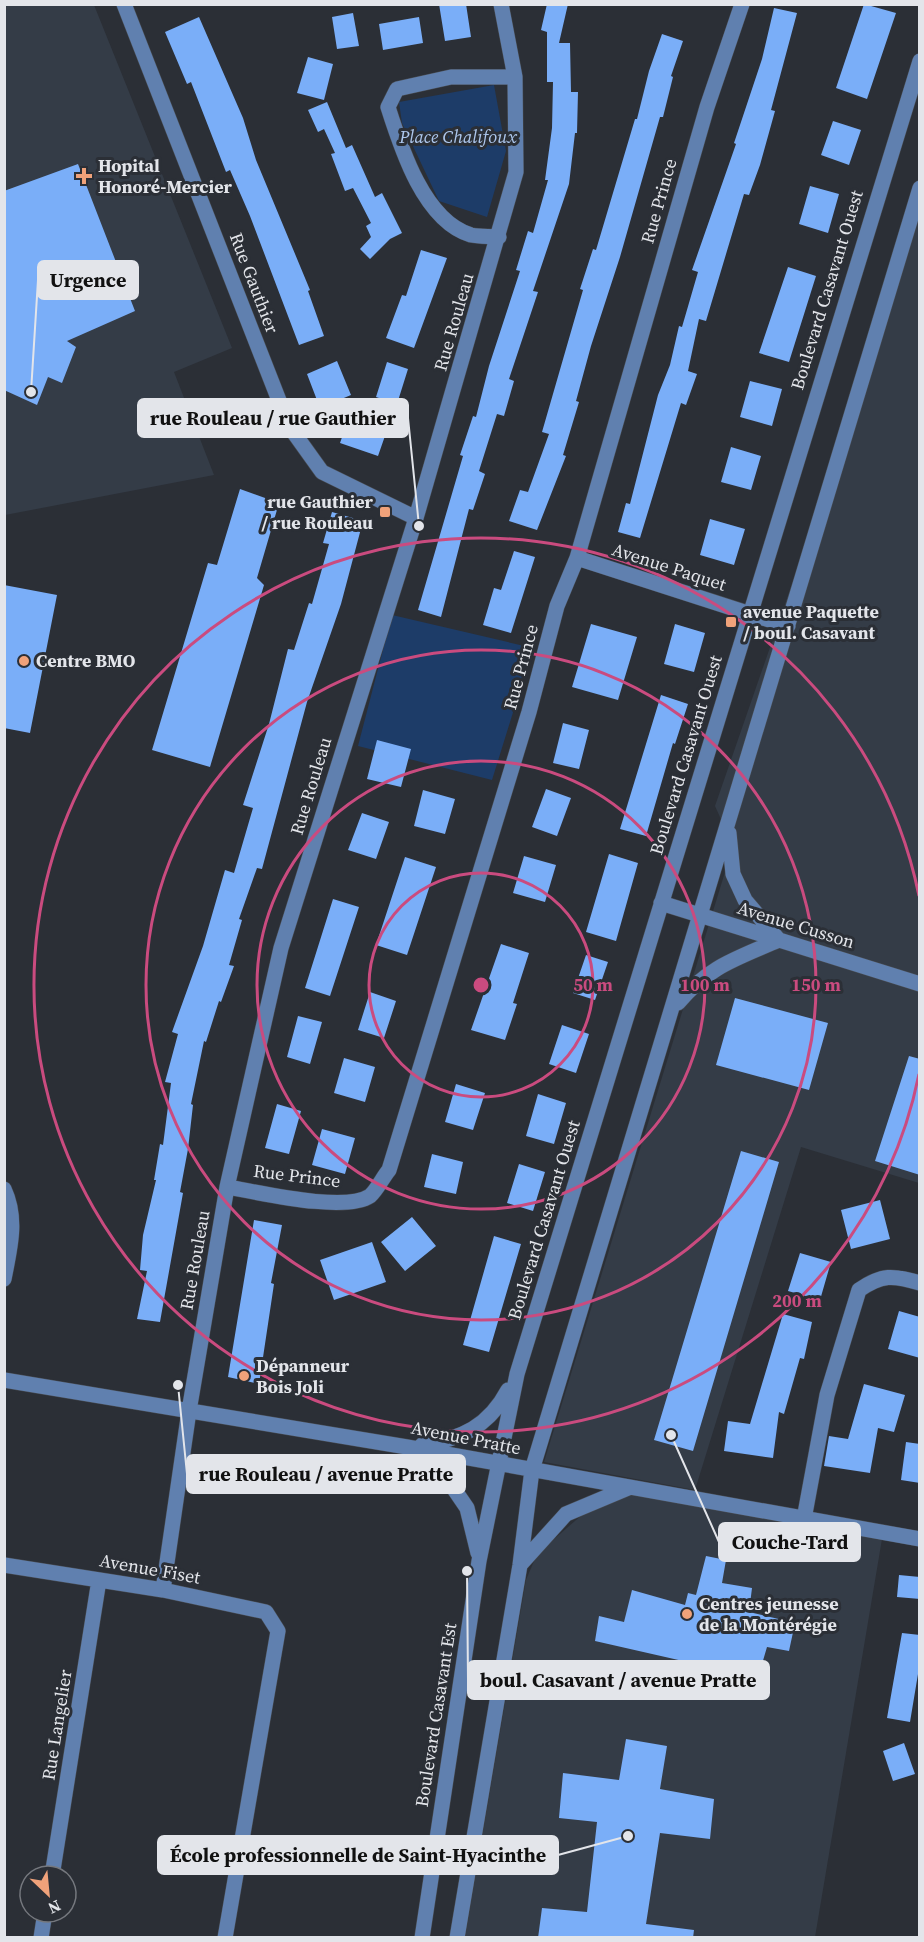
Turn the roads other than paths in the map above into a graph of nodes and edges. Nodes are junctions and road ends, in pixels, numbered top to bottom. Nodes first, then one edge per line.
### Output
1 (124, 4) edge
2 (501, 4) edge
3 (742, 4) edge
4 (920, 61) edge
5 (515, 77) junction
6 (920, 188) edge
7 (499, 237) junction
8 (416, 518) junction
9 (577, 558) junction
10 (750, 614) junction
11 (788, 626) junction
12 (729, 825) junction
13 (661, 903) junction
14 (701, 916) junction
15 (779, 940) junction
16 (920, 984) edge
17 (674, 1008) junction
18 (227, 1187) junction
19 (4, 1189) edge
20 (4, 1279) edge
21 (920, 1283) edge
22 (517, 1374) junction
23 (4, 1380) edge
24 (189, 1411) junction
25 (407, 1447) junction
26 (498, 1464) junction
27 (532, 1470) junction
28 (628, 1488) junction
29 (804, 1519) junction
30 (920, 1539) edge
31 (479, 1561) junction
32 (4, 1565) edge
33 (520, 1565) junction
34 (99, 1580) junction
35 (163, 1590) junction
36 (54, 1864) edge
37 (225, 1938) edge
38 (422, 1938) edge
39 (457, 1938) edge

1 - 8 street, Rue Gauthier
2 - 5 street, Rue Rouleau
3 - 9 street, Rue Prince
4 - 10 street, Boulevard Casavant Ouest
5 - 7 street, Rue Rouleau
5 - 7 street
6 - 11 street
7 - 8 street, Rue Rouleau
8 - 18 street, Rue Rouleau
9 - 10 street, Avenue Paquet
9 - 18 street, Rue Prince
10 - 11 street, Avenue Paquet
10 - 13 street, Boulevard Casavant Ouest
11 - 12 street
12 - 14 street
12 - 15 street
13 - 14 street, Avenue Cusson
13 - 22 street, Boulevard Casavant Ouest
14 - 15 street, Avenue Cusson
14 - 17 street
15 - 16 street, Avenue Cusson
15 - 17 street
17 - 27 street
18 - 24 street, Rue Rouleau
19 - 20 street
21 - 29 street
22 - 25 street
22 - 26 street, Boulevard Casavant Ouest
23 - 24 street, Avenue Pratte
24 - 25 street, Avenue Pratte
24 - 35 street, Rue Rouleau
25 - 26 street, Avenue Pratte
25 - 31 street
26 - 27 street, Avenue Pratte
26 - 31 street, Boulevard Casavant Est
27 - 28 street, Avenue Pratte
27 - 33 street
28 - 29 street, Avenue Pratte
28 - 33 street
29 - 30 street, Avenue Pratte
31 - 38 street, Boulevard Casavant Est
32 - 34 street, Avenue Fiset
33 - 39 street
34 - 35 street, Avenue Fiset
34 - 36 street, Rue Langelier
35 - 37 street, Avenue Fiset

